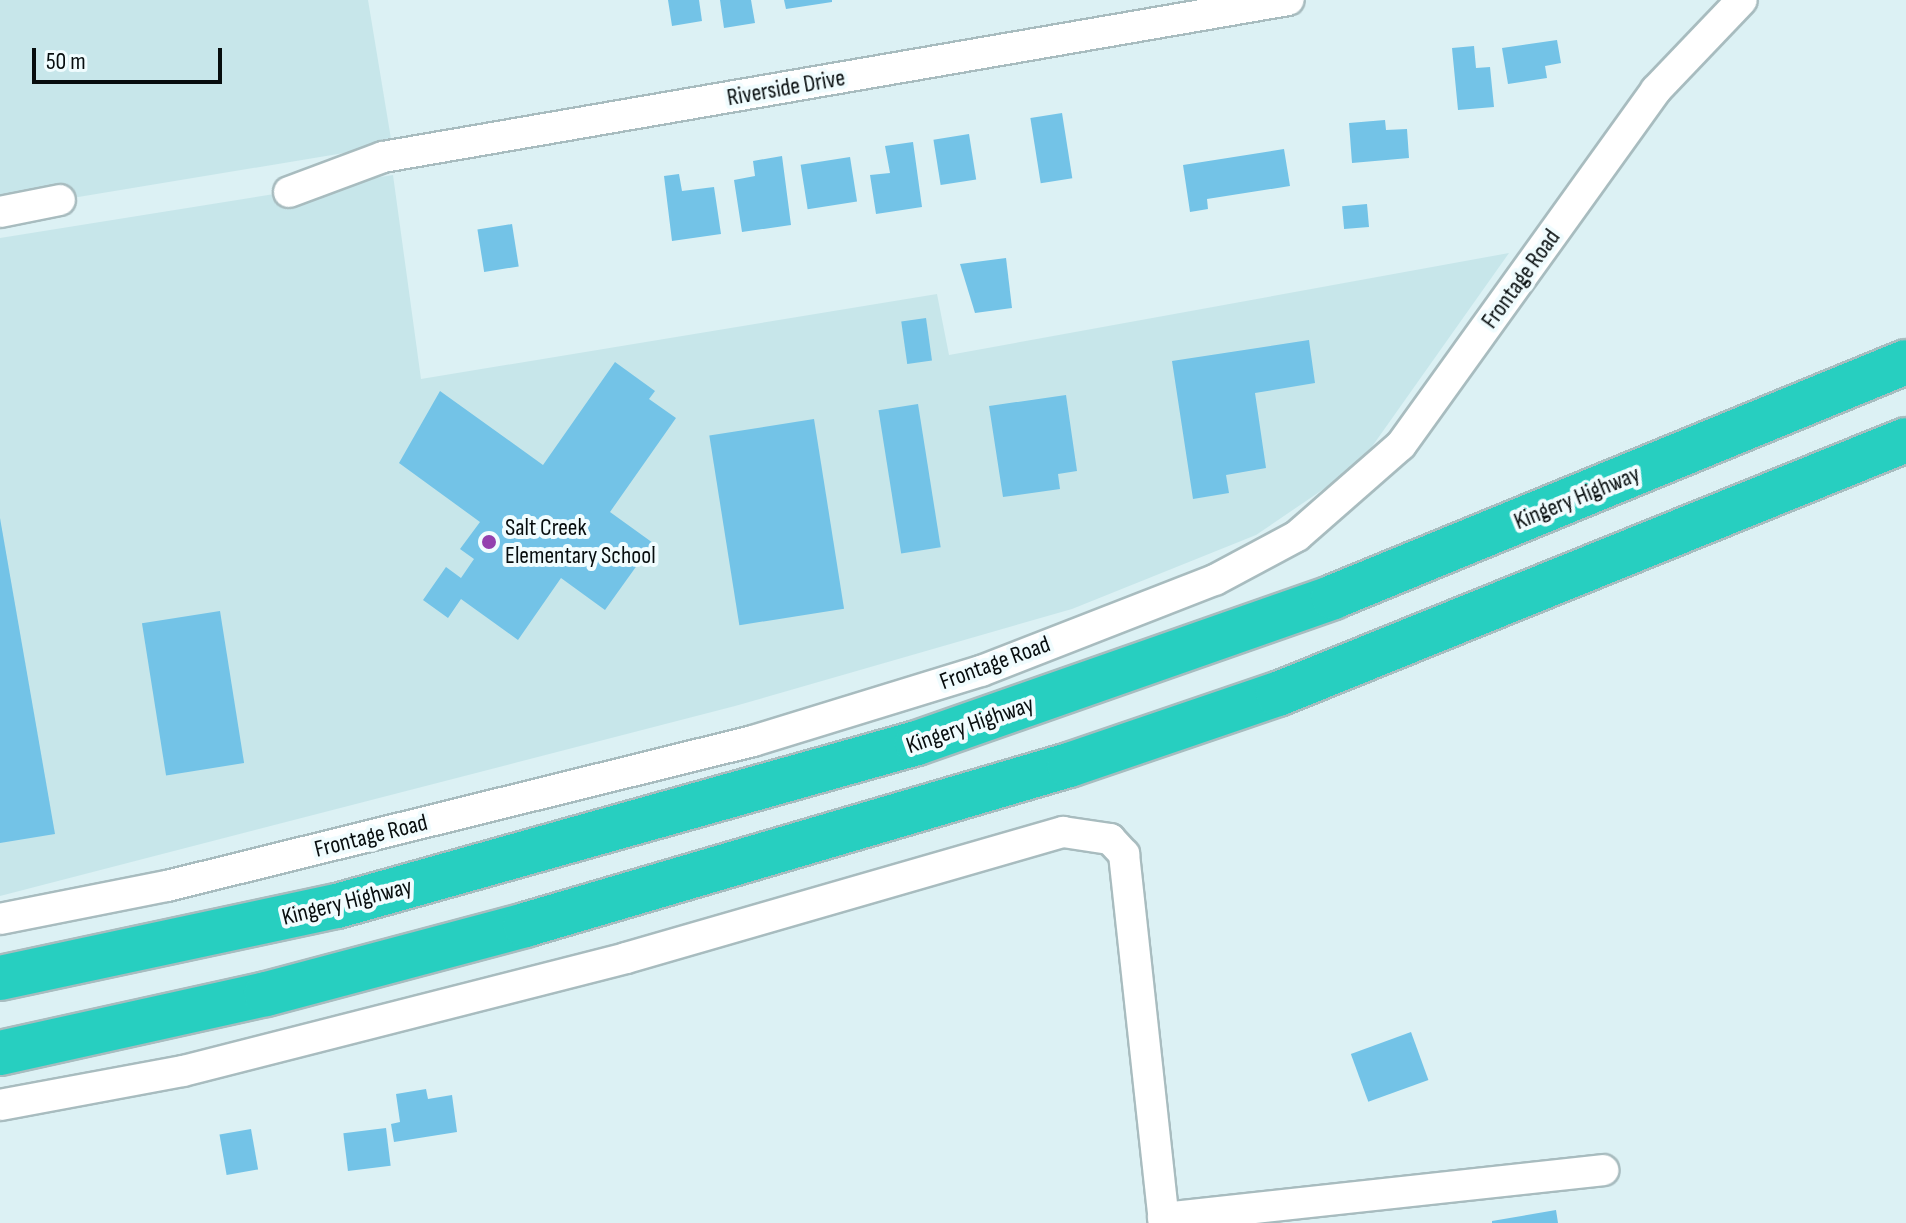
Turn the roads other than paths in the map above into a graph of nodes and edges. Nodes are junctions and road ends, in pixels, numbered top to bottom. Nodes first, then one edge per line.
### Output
1 (1288, 0) edge
2 (1742, 0) edge
3 (289, 192) dead end
4 (60, 200) dead end
5 (0, 212) edge
6 (1906, 362) edge
7 (1906, 440) edge
8 (1906, 456) edge
9 (1683, 534) junction
10 (0, 919) edge
11 (0, 978) edge
12 (0, 1053) edge
13 (0, 1105) edge
14 (1603, 1170) dead end
15 (1163, 1221) edge

1 - 3 street, Riverside Drive
2 - 10 street, Frontage Road
4 - 5 street
6 - 11 highway, Kingery Highway
7 - 9 highway
8 - 9 highway
9 - 12 highway
13 - 15 street
14 - 15 street

